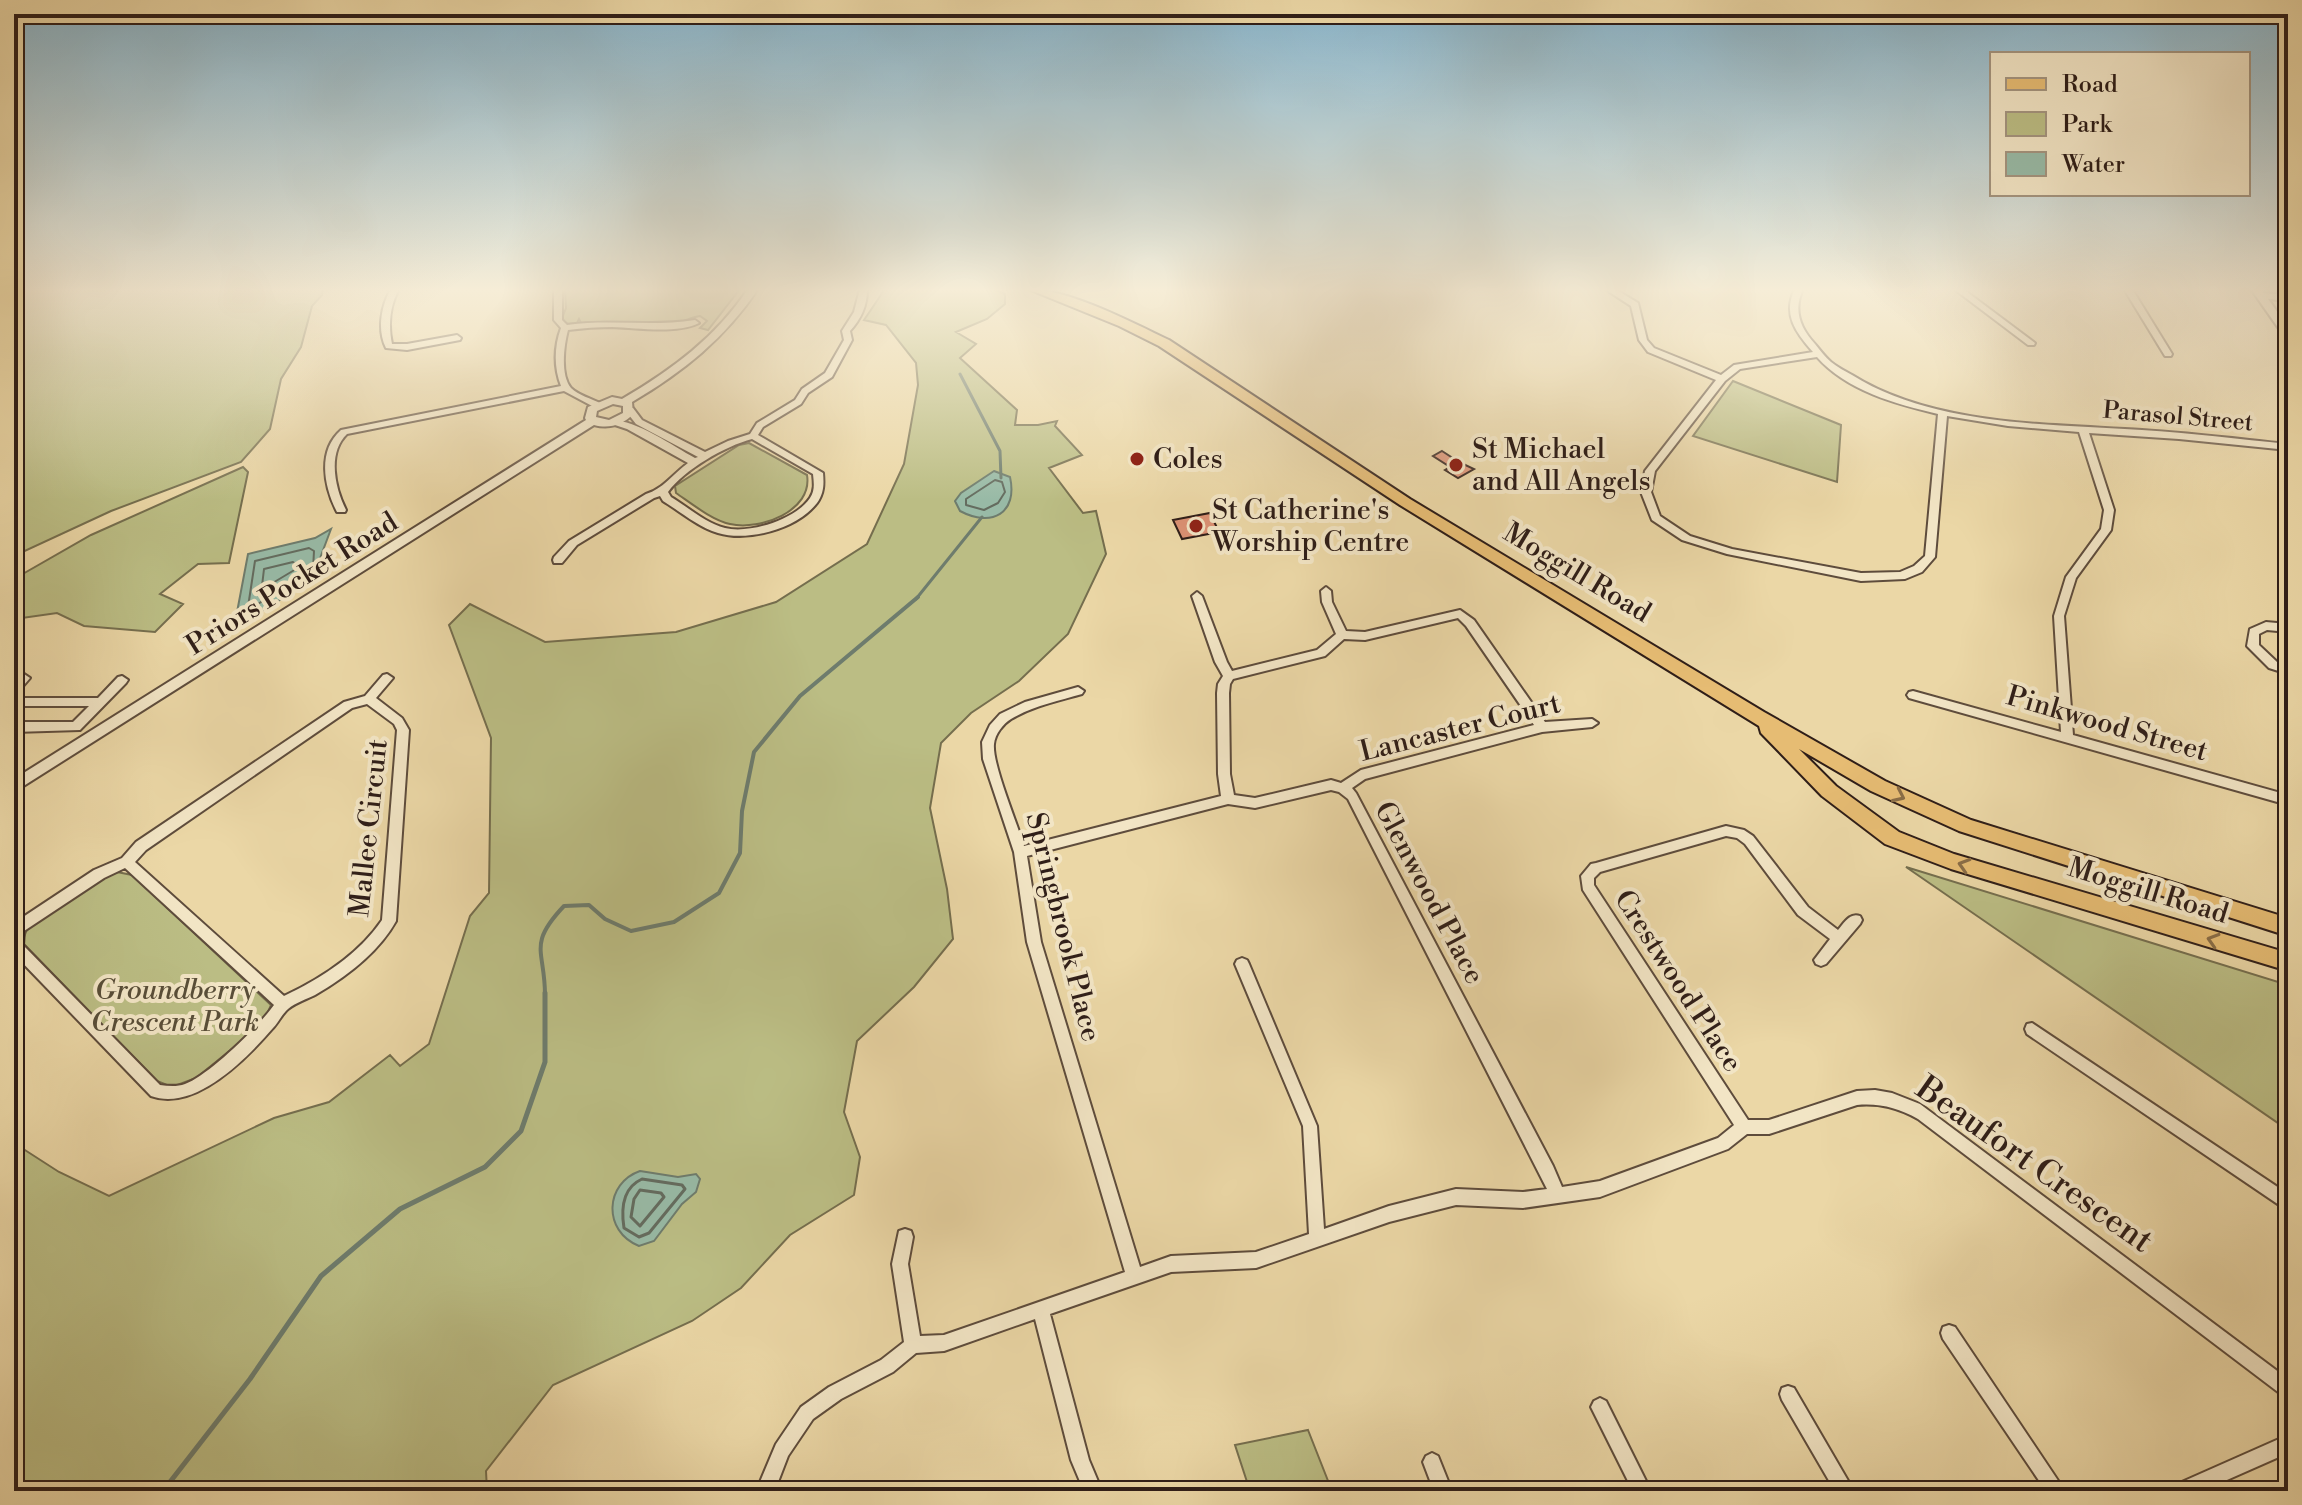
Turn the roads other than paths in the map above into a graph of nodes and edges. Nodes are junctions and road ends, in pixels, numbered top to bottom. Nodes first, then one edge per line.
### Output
1 (562, 359) edge
2 (691, 359) edge
3 (838, 359) edge
4 (1188, 359) edge
5 (1674, 359) edge
6 (1785, 359) edge
7 (1825, 359) edge
8 (1722, 379) junction
9 (567, 388) junction
10 (597, 405) junction
11 (628, 406) junction
12 (1943, 413) junction
13 (593, 421) junction
14 (615, 422) junction
15 (2083, 429) junction
16 (753, 436) junction
17 (2287, 448) edge
18 (701, 460) junction
19 (663, 492) junction
20 (341, 510) dead end
21 (558, 560) dead end
22 (1326, 591) dead end
23 (1197, 596) dead end
24 (2288, 628) edge
25 (1342, 635) junction
26 (2288, 670) edge
27 (1229, 676) junction
28 (24, 678) dead end
29 (387, 678) dead end
30 (122, 680) dead end
31 (14, 689) edge
32 (1078, 691) dead end
33 (1913, 695) dead end
34 (369, 699) junction
35 (14, 702) edge
36 (101, 702) junction
37 (1758, 717) junction
38 (1592, 723) dead end
39 (14, 727) edge
40 (1542, 727) junction
41 (2067, 737) junction
42 (1850, 770) junction
43 (14, 786) edge
44 (1343, 788) junction
45 (1228, 799) junction
46 (2288, 800) edge
47 (1843, 802) junction
48 (1020, 852) junction
49 (127, 862) junction
50 (1855, 920) dead end
51 (15, 926) edge
52 (2288, 927) edge
53 (1840, 939) junction
54 (1821, 960) dead end
55 (2288, 962) edge
56 (1242, 964) dead end
57 (283, 1004) junction
58 (2032, 1029) dead end
59 (1744, 1127) junction
60 (1558, 1196) junction
61 (2288, 1203) edge
62 (905, 1237) dead end
63 (1317, 1239) junction
64 (1134, 1274) junction
65 (1041, 1310) junction
66 (1949, 1333) dead end
67 (913, 1345) junction
68 (2288, 1389) edge
69 (1788, 1394) dead end
70 (1600, 1407) dead end
71 (2288, 1444) edge
72 (1432, 1462) dead end
73 (769, 1491) edge
74 (1093, 1491) edge
75 (1443, 1491) edge
76 (1642, 1491) edge
77 (1845, 1491) edge
78 (2056, 1491) edge
79 (2181, 1491) edge

1 - 9 street
2 - 11 street
3 - 16 street
4 - 37 main road, Moggill Road
5 - 8 street
6 - 8 street
7 - 12 street, Parasol Street
8 - 12 street
9 - 10 street
9 - 20 street
10 - 11 street
10 - 13 street
11 - 14 street
11 - 18 street
12 - 15 street, Parasol Street
13 - 14 street
13 - 43 street, Priors Pocket Road
14 - 18 street
15 - 17 street, Parasol Street
15 - 41 street
16 - 18 street
16 - 19 street
18 - 19 street
19 - 21 street
22 - 25 street
23 - 27 street
24 - 26 street
25 - 27 street
25 - 40 street
27 - 45 street
28 - 31 street
29 - 34 street, Mallee Circuit
30 - 36 street
32 - 48 street, Springbrook Place
33 - 41 street, Pinkwood Street
34 - 49 street, Mallee Circuit
34 - 57 street, Mallee Circuit
35 - 36 street
36 - 39 street
37 - 42 main road, Moggill Road
37 - 47 main road, Moggill Road
38 - 40 street, Lancaster Court
40 - 44 street, Lancaster Court
41 - 46 street, Pinkwood Street
42 - 47 main road
42 -> 52 main road, Moggill Road
44 - 45 street, Glenwood Place
44 - 60 street, Glenwood Place
45 - 48 street, Glenwood Place
55 -> 47 main road, Moggill Road
48 - 64 street, Springbrook Place
49 - 51 street, Mallee Circuit
49 - 57 street
50 - 53 street
51 - 57 street
53 - 54 street
53 - 59 street, Crestwood Place
56 - 63 street
58 - 61 street
59 - 60 street, Beaufort Crescent
59 - 68 street, Beaufort Crescent
60 - 63 street, Beaufort Crescent
62 - 67 street
63 - 64 street, Beaufort Crescent
64 - 65 street, Beaufort Crescent
65 - 67 street, Beaufort Crescent
65 - 74 street
66 - 78 street
67 - 73 street, Beaufort Crescent
69 - 77 street
70 - 76 street
71 - 79 street
72 - 75 street

